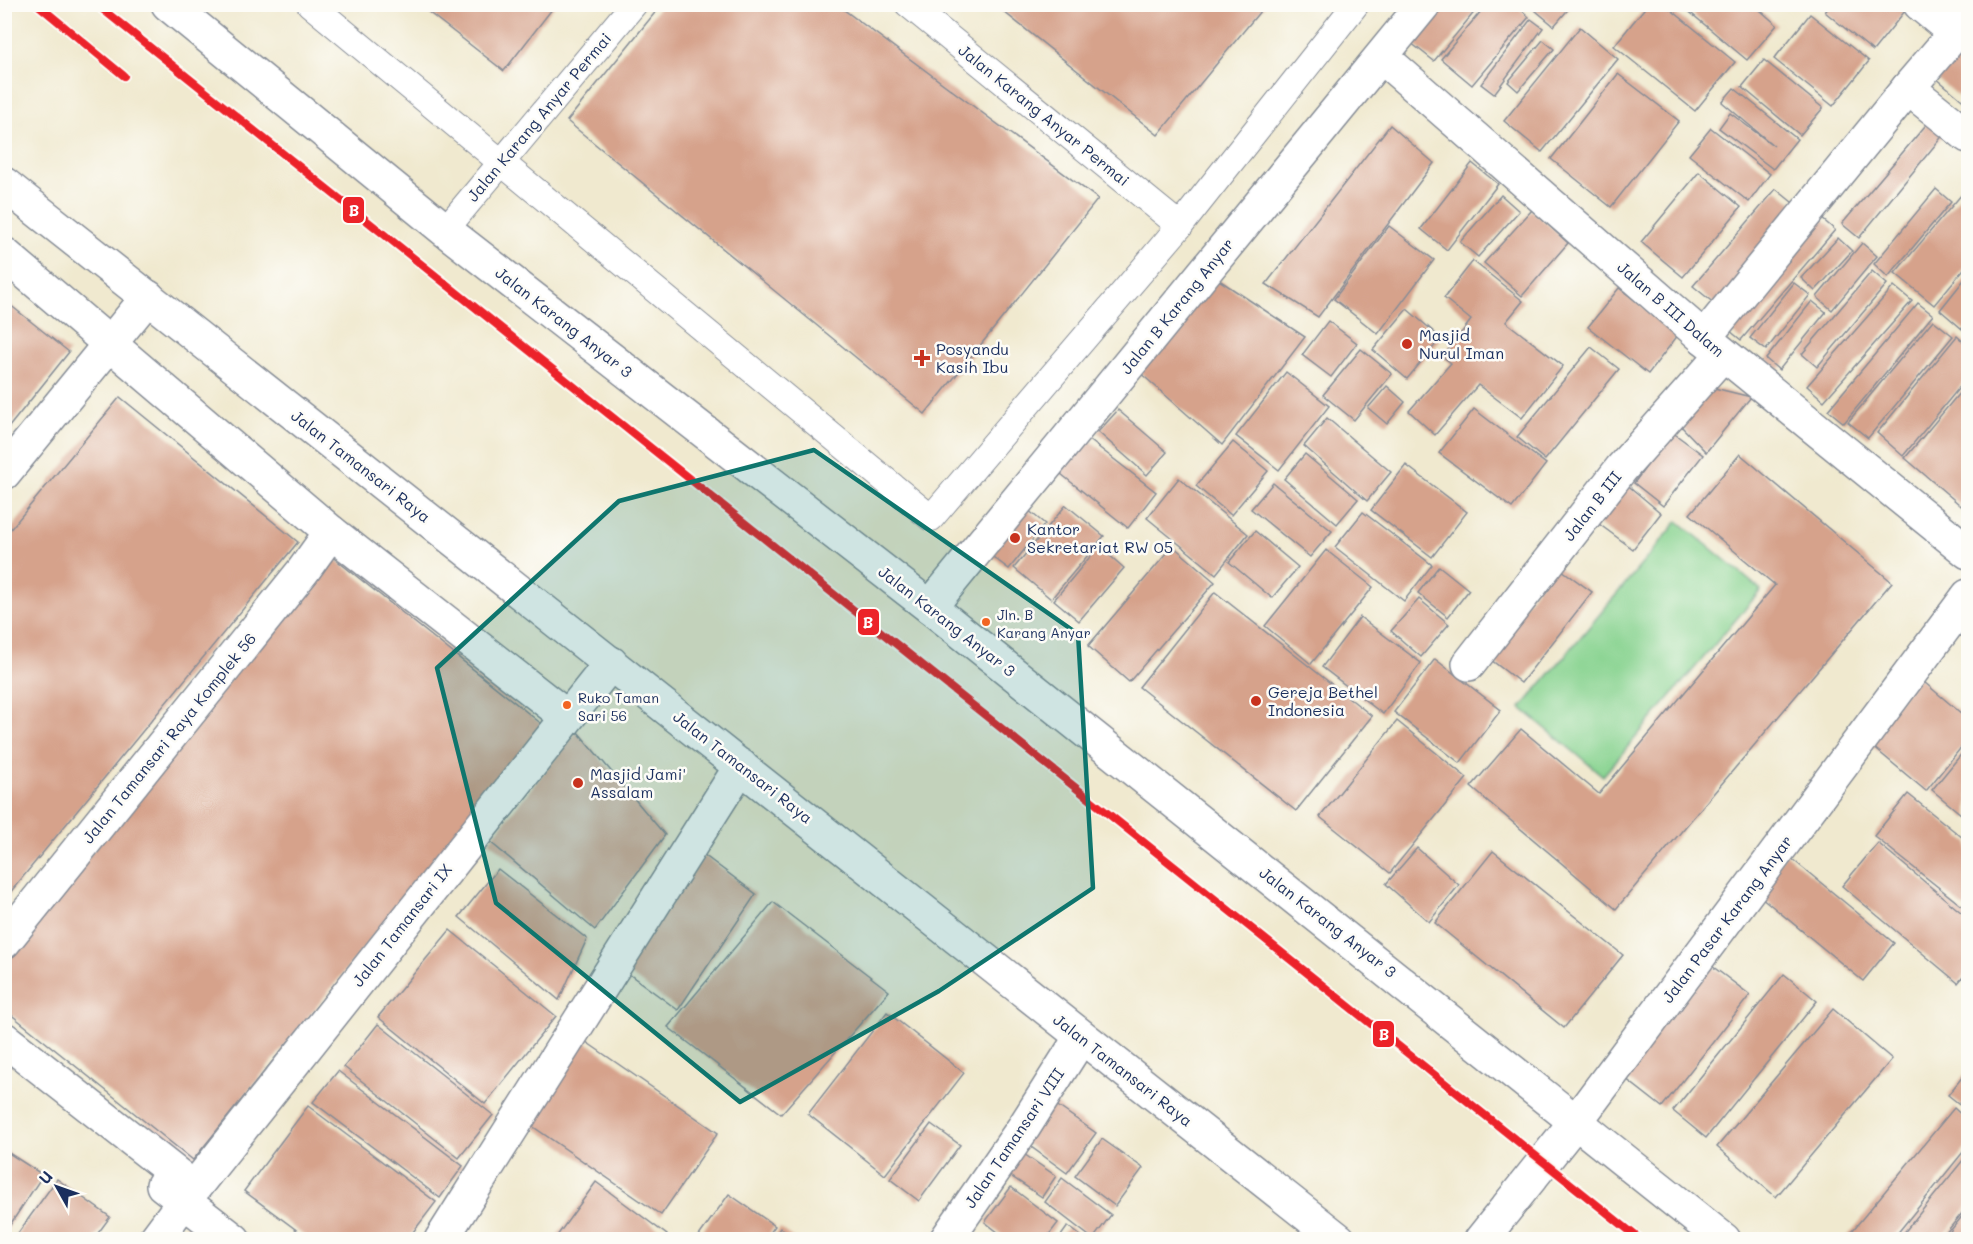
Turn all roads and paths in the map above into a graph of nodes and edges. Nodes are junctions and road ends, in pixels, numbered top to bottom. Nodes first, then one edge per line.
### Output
1 (168, 4) edge
2 (310, 4) edge
3 (634, 4) edge
4 (908, 4) edge
5 (1356, 4) edge
6 (1425, 4) edge
7 (1920, 4) edge
8 (1962, 23) edge
9 (1382, 57) junction
10 (1908, 88) junction
11 (1968, 136) edge
12 (500, 163) junction
13 (4, 184) edge
14 (1180, 226) junction
15 (445, 230) junction
16 (4, 254) edge
17 (148, 297) junction
18 (108, 344) junction
19 (1714, 346) junction
20 (4, 473) edge
21 (331, 532) junction
22 (1968, 552) edge
23 (1968, 596) edge
24 (930, 607) junction
25 (611, 663) junction
26 (1469, 664) dead end
27 (567, 717) junction
28 (741, 766) junction
29 (4, 942) edge
30 (1081, 1037) junction
31 (4, 1039) edge
32 (4, 1063) edge
33 (1576, 1120) junction
34 (189, 1195) junction
35 (155, 1239) edge
36 (234, 1239) edge
37 (441, 1239) edge
38 (946, 1239) edge
39 (1339, 1239) edge
40 (1481, 1239) edge
41 (1724, 1239) edge

1 - 15 street, Jalan Karang Anyar 3
2 - 12 lane
3 - 12 lane, Jalan Karang Anyar Permai
4 - 14 lane, Jalan Karang Anyar Permai
5 - 14 lane
6 - 9 street, Jalan B Karang Anyar
7 - 8 street
8 - 10 street, Jalan B III
9 - 19 street, Jalan B III Dalam
9 - 24 street, Jalan B Karang Anyar
10 - 11 street
10 - 19 street, Jalan B III
12 - 14 lane
12 - 15 lane, Jalan Karang Anyar Permai
13 - 17 street, Jalan Tamansari Raya
15 - 24 street, Jalan Karang Anyar 3
16 - 18 street
17 - 18 street
17 - 25 street, Jalan Tamansari Raya
18 - 20 street
18 - 21 street
19 - 22 street, Jalan B III Dalam
19 - 26 street, Jalan B III
21 - 27 street
21 - 29 street, Jalan Tamansari Raya Komplek 56
23 - 33 street, Jalan Pasar Karang Anyar
24 - 33 street, Jalan Karang Anyar 3
25 - 27 street, Jalan Tamansari IX
25 - 28 street, Jalan Tamansari Raya
27 - 34 street, Jalan Tamansari IX
28 - 30 street, Jalan Tamansari Raya
28 - 37 street
30 - 38 street, Jalan Tamansari VIII
30 - 39 street, Jalan Tamansari Raya
31 - 34 street
32 - 34 street
33 - 40 street, Jalan Pasar Karang Anyar
33 - 41 street, Jalan Karang Anyar 3
34 - 35 street, Jalan Tamansari IX
34 - 36 street

